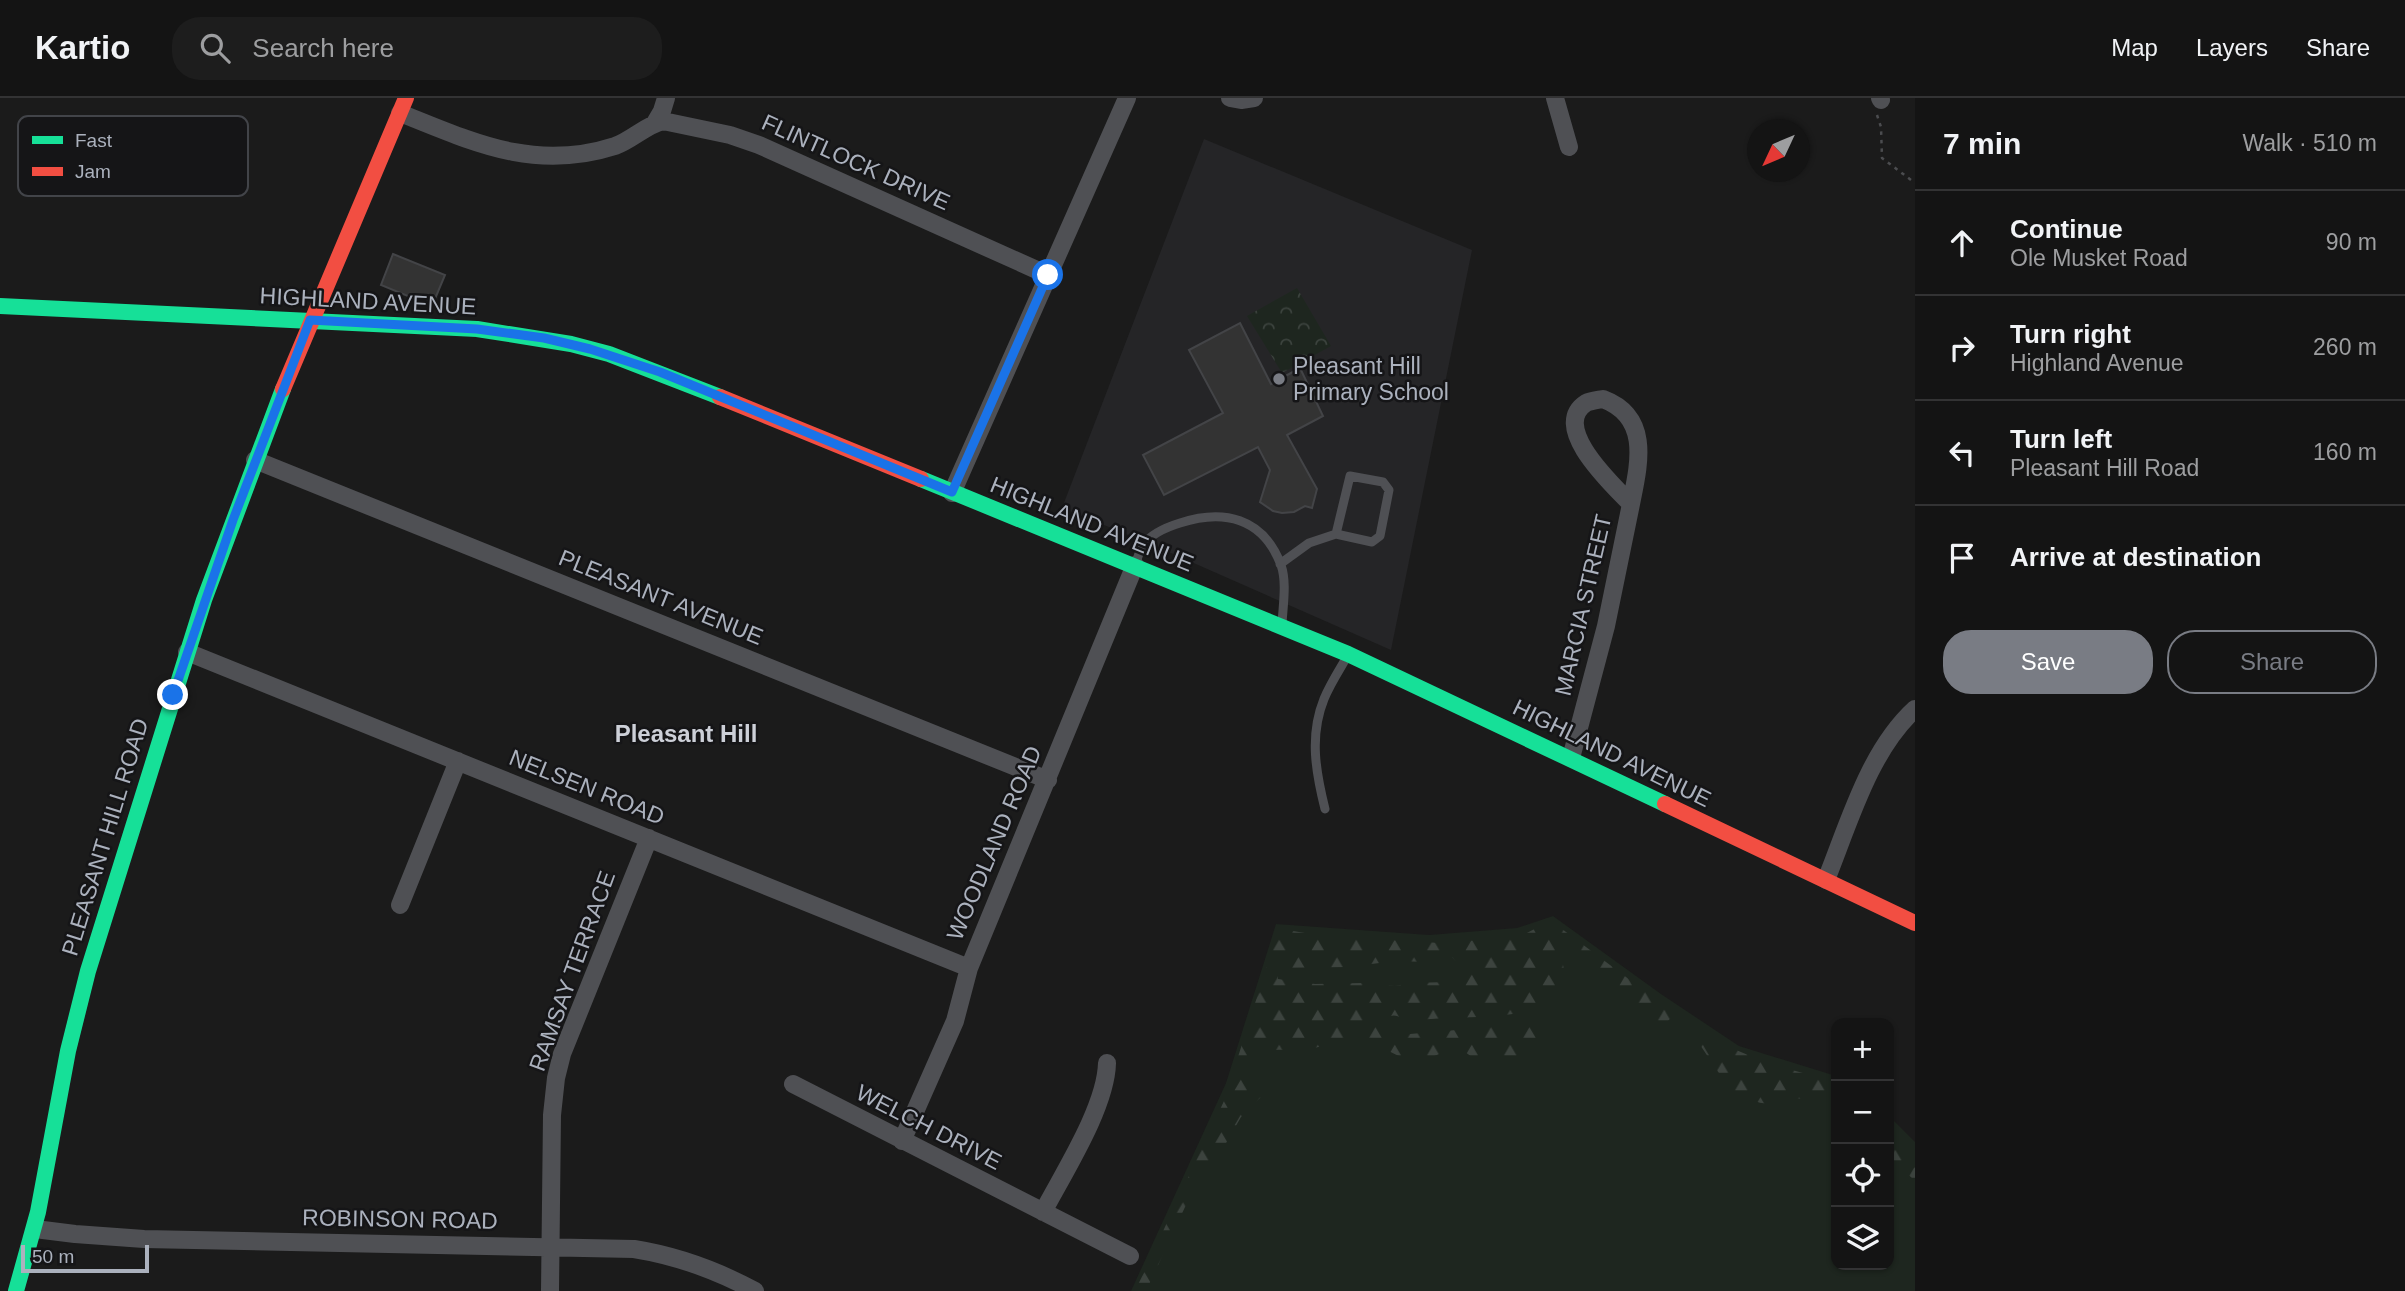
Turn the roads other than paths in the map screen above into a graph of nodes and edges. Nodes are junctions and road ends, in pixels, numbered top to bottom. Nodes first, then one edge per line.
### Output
1 (666, 98) edge
2 (1127, 98) edge
3 (1230, 98) edge
4 (1254, 98) edge
5 (1555, 98) edge
6 (403, 105) edge
7 (655, 123) junction
8 (1569, 147) dead end
9 (1048, 275) junction
10 (0, 306) edge
11 (310, 320) junction
12 (256, 460) junction
13 (952, 492) junction
14 (1631, 504) junction
15 (1336, 534) junction
16 (1280, 564) junction
17 (1135, 565) junction
18 (1282, 625) junction
19 (187, 652) junction
20 (1349, 653) junction
21 (1915, 709) edge
22 (1571, 758) junction
23 (458, 761) junction
24 (1048, 780) junction
25 (1325, 809) dead end
26 (649, 838) junction
27 (1826, 880) junction
28 (400, 905) dead end
29 (1915, 923) edge
30 (969, 968) junction
31 (1107, 1063) dead end
32 (793, 1084) dead end
33 (902, 1141) junction
34 (1043, 1212) junction
35 (35, 1229) junction
36 (550, 1246) junction
37 (1130, 1256) dead end
38 (16, 1291) edge
39 (550, 1291) edge
40 (755, 1291) edge

1 - 7 street
2 - 9 street
3 - 4 street
5 - 8 street
6 - 7 street
6 - 11 street, PLEASANT HILL ROAD
7 - 9 street, FLINTLOCK DRIVE
9 - 13 street
10 - 11 street, HIGHLAND AVENUE
11 - 12 street, PLEASANT HILL ROAD
11 - 13 street, HIGHLAND AVENUE
12 - 19 street, PLEASANT HILL ROAD
12 - 24 street, PLEASANT AVENUE
13 - 17 street, HIGHLAND AVENUE
14 - 14 street, MARCIA STREET
14 - 22 street, MARCIA STREET
15 - 15 lane
15 - 16 lane
16 - 17 lane
16 - 18 lane
17 - 18 street, HIGHLAND AVENUE
17 - 24 street, WOODLAND ROAD
18 - 20 street, HIGHLAND AVENUE
19 - 23 street, NELSEN ROAD
19 - 35 street, PLEASANT HILL ROAD
20 - 22 street, HIGHLAND AVENUE
20 - 25 lane
21 - 27 street
22 - 27 street, HIGHLAND AVENUE
23 - 26 street, NELSEN ROAD
23 - 28 street
24 - 30 street, WOODLAND ROAD
26 - 30 street, NELSEN ROAD
26 - 36 street, RAMSAY TERRACE
27 - 29 street, HIGHLAND AVENUE
30 - 33 street, WOODLAND ROAD
31 - 34 street
32 - 33 street, WELCH DRIVE
33 - 34 street, WELCH DRIVE
34 - 37 street, WELCH DRIVE
35 - 36 street, ROBINSON ROAD
35 - 38 street, PLEASANT HILL ROAD
36 - 39 street, RAMSAY TERRACE
36 - 40 street, ROBINSON ROAD

